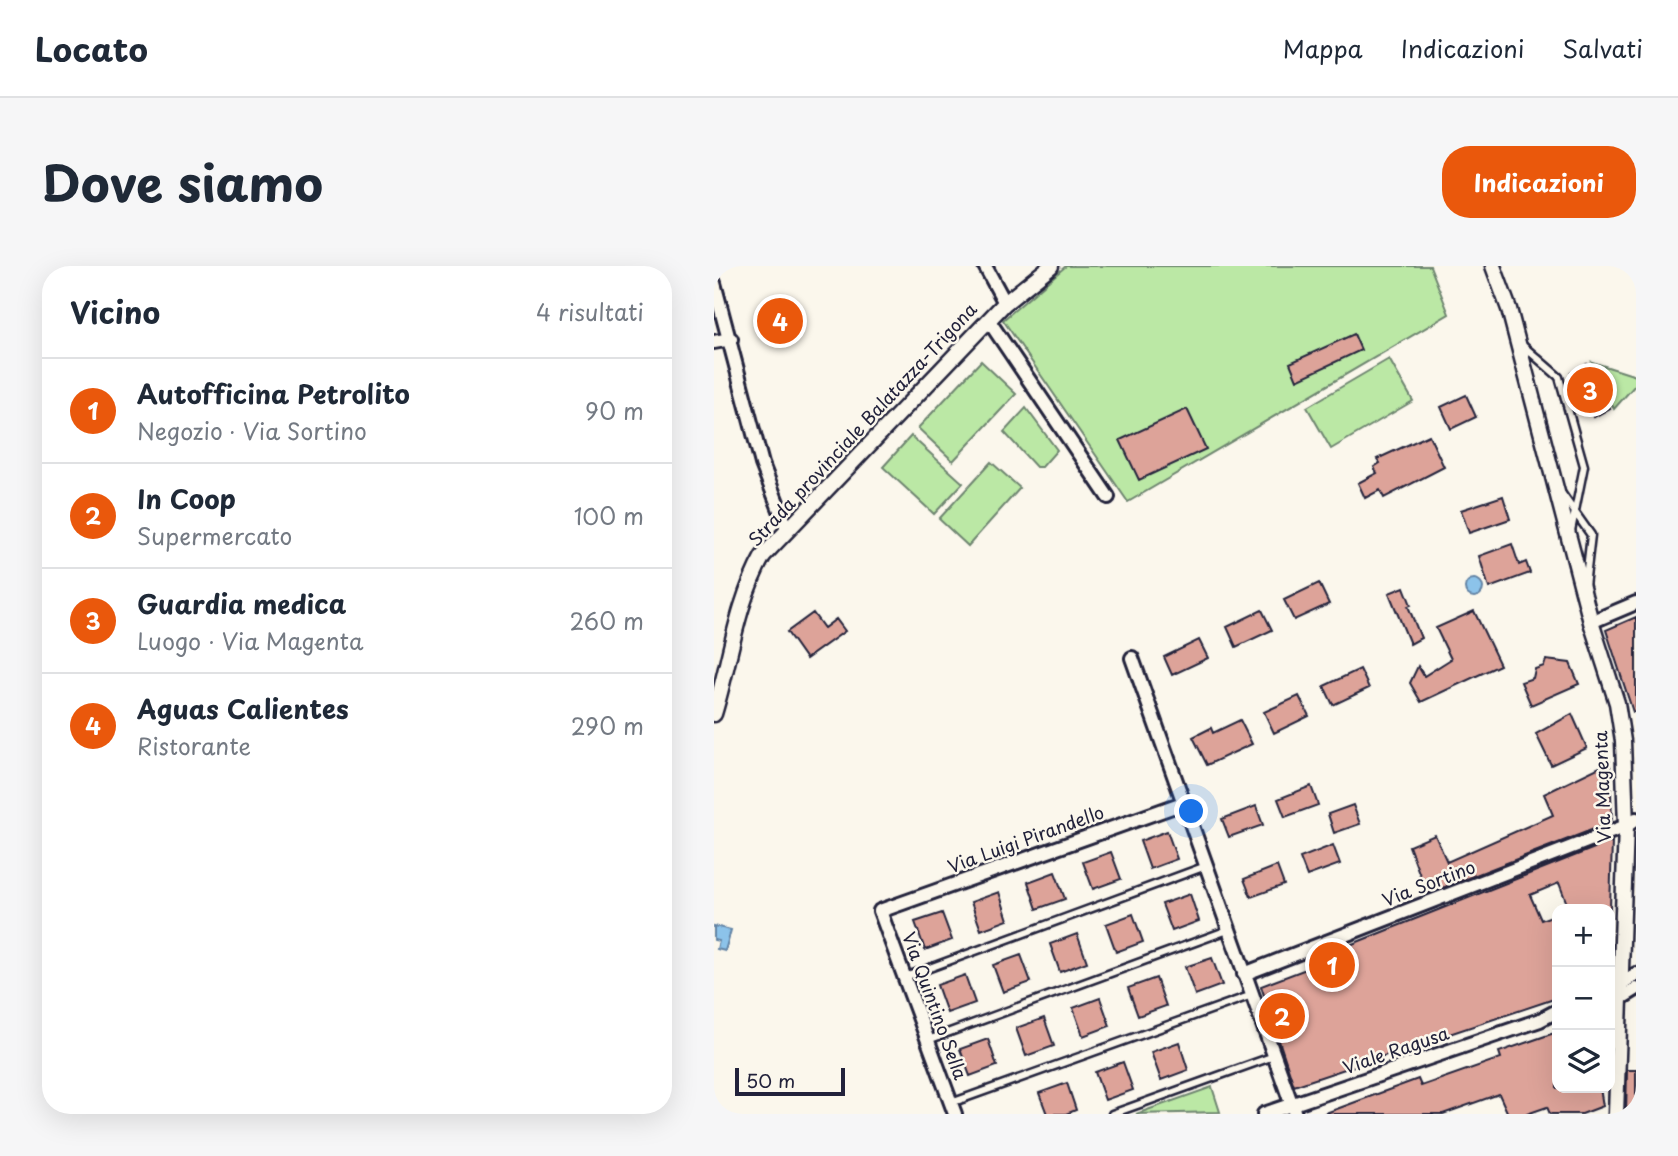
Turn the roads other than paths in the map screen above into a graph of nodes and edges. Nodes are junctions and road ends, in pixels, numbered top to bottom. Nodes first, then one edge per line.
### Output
1 (985, 266) edge
2 (1051, 266) edge
3 (1493, 266) edge
4 (714, 283) edge
5 (1005, 303) junction
6 (989, 321) junction
7 (731, 339) junction
8 (1517, 341) junction
9 (714, 342) edge
10 (1554, 482) junction
11 (1108, 497) dead end
12 (1575, 512) junction
13 (787, 528) junction
14 (1569, 540) junction
15 (1584, 595) junction
16 (1636, 603) edge
17 (1591, 622) junction
18 (1132, 658) dead end
19 (714, 714) edge
20 (1183, 803) junction
21 (1631, 822) edge
22 (1206, 866) junction
23 (880, 911) joint
24 (1228, 930) junction
25 (1244, 974) junction
26 (1636, 974) edge
27 (905, 977) junction
28 (1636, 989) edge
29 (1252, 995) junction
30 (1615, 996) edge
31 (1552, 1014) edge
32 (1552, 1019) edge
33 (1540, 1020) junction
34 (928, 1040) junction
35 (1274, 1056) junction
36 (953, 1108) edge
37 (1293, 1110) edge
38 (1112, 1114) edge
39 (1264, 1114) edge
40 (1616, 1114) edge

1 - 5 street
2 - 5 street, Strada provinciale Balatazza-Trigona
3 - 8 street, Via Magenta
4 - 7 street
5 - 6 street, Strada provinciale Balatazza-Trigona
6 - 11 street
6 - 13 street, Strada provinciale Balatazza-Trigona
7 - 9 street
7 - 13 street
8 - 10 street, Via Magenta
8 - 12 lane
10 - 12 lane
10 - 14 street, Via Magenta
12 - 14 lane
12 - 15 lane
13 - 19 street, Strada provinciale Balatazza-Trigona
14 - 15 street, Via Magenta
15 - 17 street, Via Magenta
16 - 17 street
17 - 21 street, Via Magenta
18 - 20 street
20 - 22 street
20 - 23 street, Via Luigi Pirandello
21 - 25 street, Via Sortino
21 - 30 street, Via Magenta
22 - 24 street
22 - 27 lane
23 - 27 street, Via Quintino Sella
24 - 25 street
24 - 34 lane
25 - 29 street
26 - 30 street
27 - 34 street, Via Quintino Sella
28 - 30 street
29 - 35 street
29 - 36 lane
30 - 40 street, Via Magenta
31 - 33 street
32 - 33 street
33 - 37 street, Viale Ragusa
34 - 36 street, Via Quintino Sella
35 - 37 street
35 - 38 lane
37 - 39 street, Viale Ragusa

